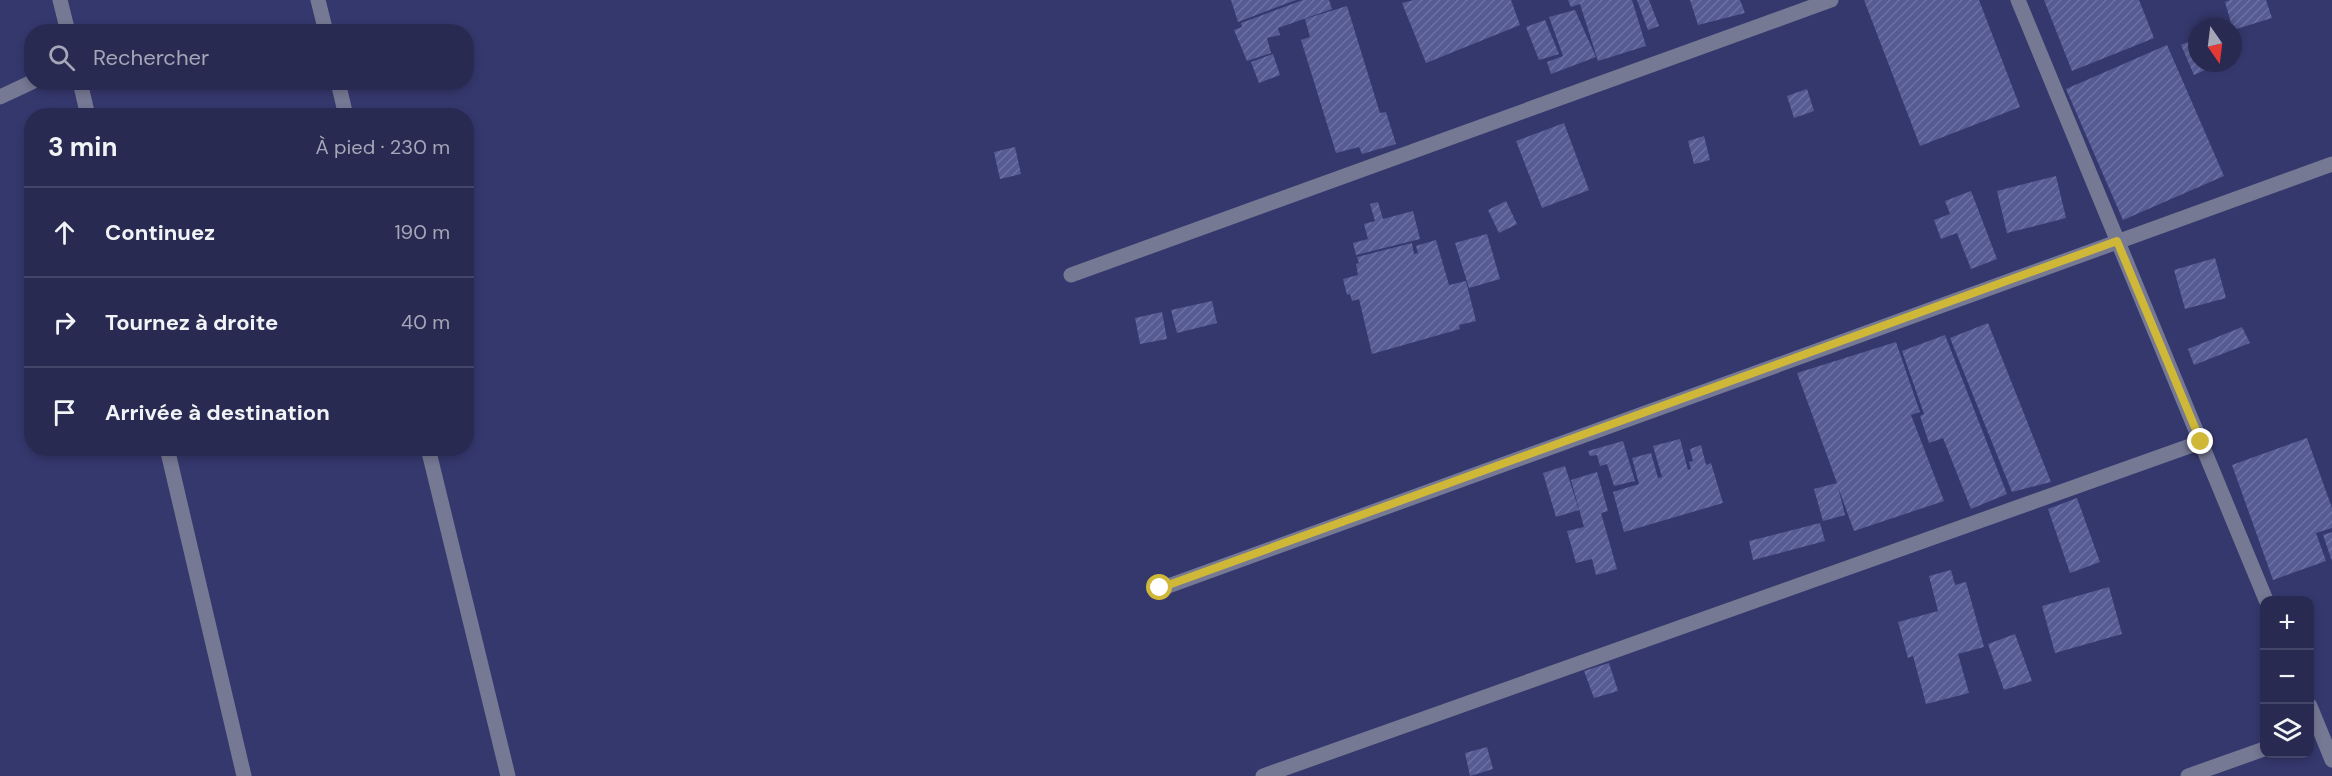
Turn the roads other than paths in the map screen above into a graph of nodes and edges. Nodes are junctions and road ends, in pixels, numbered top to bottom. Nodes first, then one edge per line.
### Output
1 (60, 0) edge
2 (318, 0) edge
3 (1831, 0) edge
4 (2018, 0) edge
5 (66, 24) edge
6 (324, 24) edge
7 (24, 86) edge
8 (82, 90) edge
9 (340, 90) edge
10 (0, 97) edge
11 (86, 108) edge
12 (344, 108) edge
13 (2332, 164) edge
14 (2117, 241) junction
15 (1071, 275) dead end
16 (2201, 442) junction
17 (169, 456) edge
18 (430, 456) edge
19 (1160, 588) dead end
20 (2264, 596) edge
21 (2314, 715) edge
22 (2320, 729) edge
23 (2260, 751) edge
24 (2332, 760) edge
25 (244, 776) edge
26 (508, 776) edge
27 (1263, 776) edge
28 (2188, 776) edge

1 - 5 street
2 - 6 street
3 - 15 street
4 - 14 street
7 - 10 street
8 - 11 street
9 - 12 street
13 - 14 street
14 - 16 street
14 - 19 street
16 - 20 street
16 - 27 street
17 - 25 street
18 - 26 street
21 - 22 street
22 - 24 street
23 - 28 street

